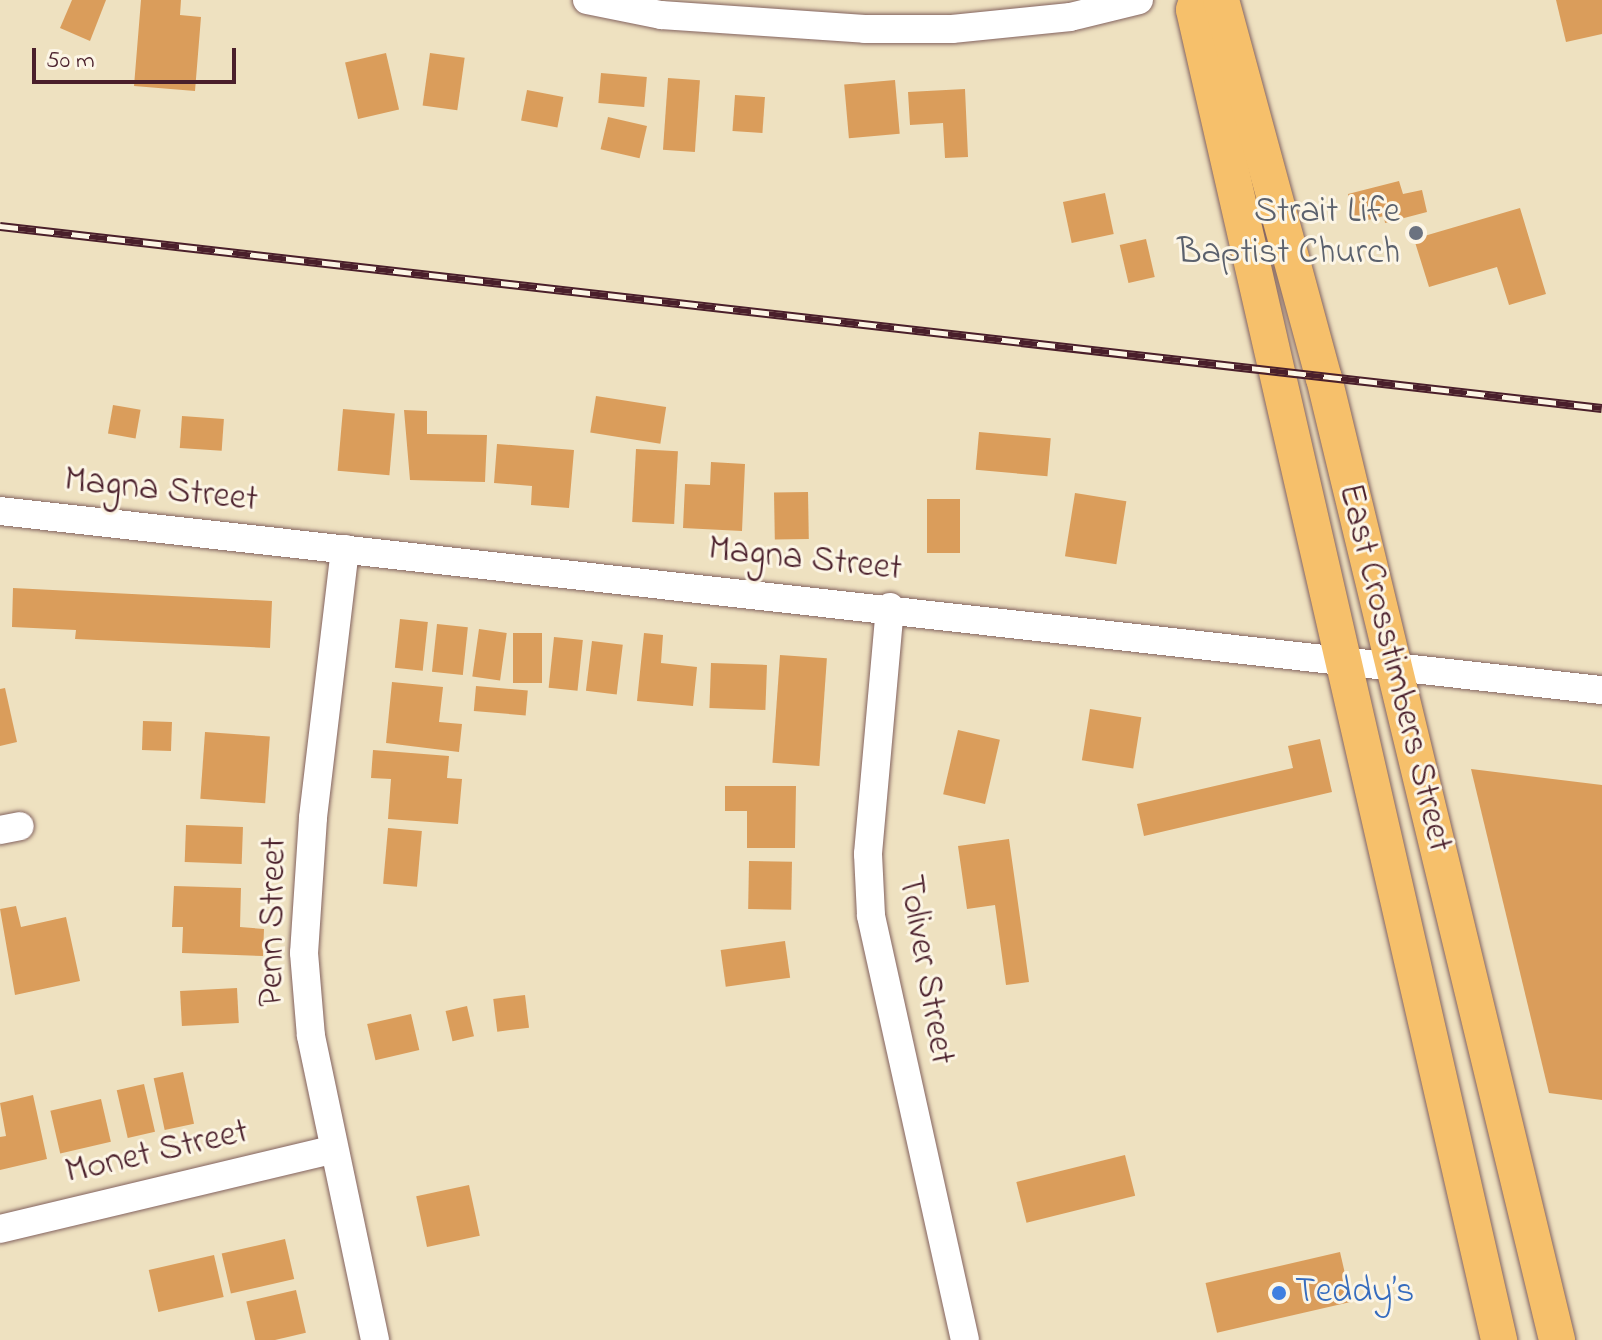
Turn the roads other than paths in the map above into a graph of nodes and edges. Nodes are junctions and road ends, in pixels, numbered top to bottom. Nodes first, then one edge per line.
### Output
1 (587, 0) edge
2 (1139, 0) edge
3 (1197, 0) edge
4 (1221, 0) edge
5 (737, 8) edge
6 (0, 511) edge
7 (345, 549) junction
8 (890, 607) junction
9 (1346, 659) junction
10 (1392, 664) junction
11 (1602, 690) edge
12 (332, 1150) junction
13 (0, 1229) edge
14 (375, 1340) edge
15 (965, 1340) edge
16 (1499, 1340) edge
17 (1557, 1340) edge

1 - 5 street
2 - 5 street
3 - 9 main road, East Crosstimbers Street
4 - 10 main road, East Crosstimbers Street
6 - 7 street, Magna Street
7 - 8 street, Magna Street
7 - 12 street, Penn Street
8 - 9 street, Magna Street
8 - 15 street, Toliver Street
9 - 10 street, Magna Street
9 - 16 main road, East Crosstimbers Street
10 - 11 street, Magna Street
10 - 17 main road, East Crosstimbers Street
12 - 13 street, Monet Street
12 - 14 street, Penn Street

